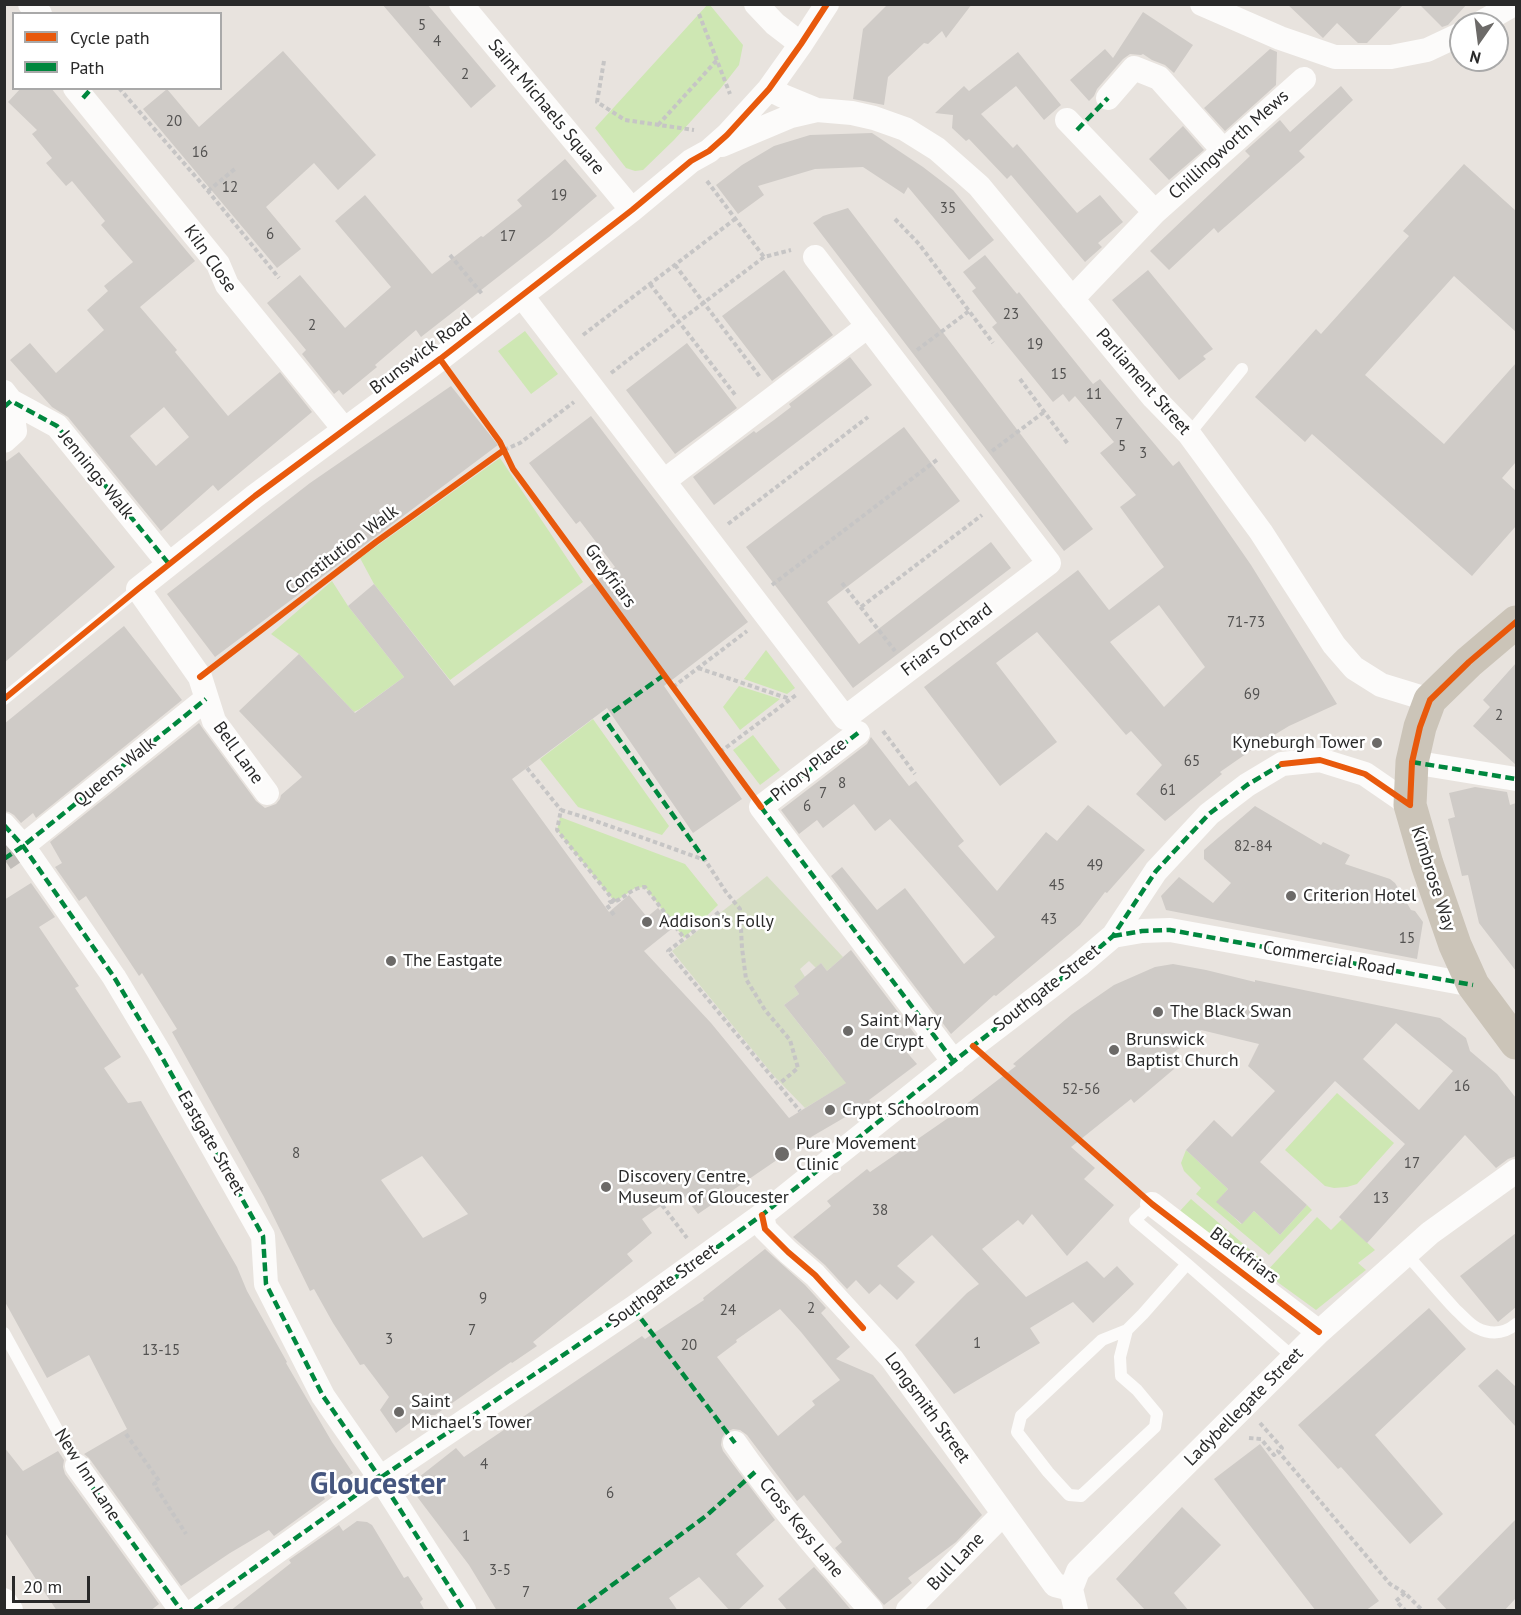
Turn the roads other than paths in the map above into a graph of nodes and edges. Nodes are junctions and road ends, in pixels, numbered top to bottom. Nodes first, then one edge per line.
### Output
1 (461, 4) edge
2 (756, 4) edge
3 (827, 4) edge
4 (1202, 4) edge
5 (1514, 4) edge
6 (1500, 12) edge
7 (1449, 40) edge
8 (801, 44) junction
9 (1304, 79) dead end
10 (769, 89) junction
11 (77, 90) edge
12 (1108, 98) dead end
13 (817, 110) junction
14 (1067, 120) dead end
15 (1223, 150) junction
16 (700, 156) junction
17 (632, 210) junction
18 (1155, 212) junction
19 (815, 257) road end
20 (522, 296) junction
21 (1072, 299) junction
22 (868, 326) junction
23 (1242, 369) dead end
24 (8, 397) edge
25 (344, 429) junction
26 (1189, 434) junction
27 (4, 441) edge
28 (664, 481) junction
29 (169, 564) junction
30 (138, 590) junction
31 (1516, 622) edge
32 (4, 699) edge
33 (206, 699) junction
34 (1430, 700) junction
35 (858, 732) dead end
36 (1412, 762) junction
37 (1516, 779) edge
38 (267, 793) dead end
39 (1410, 805) junction
40 (4, 825) edge
41 (23, 846) junction
42 (1113, 936) junction
43 (1473, 985) junction
44 (1516, 1043) edge
45 (954, 1062) junction
46 (1516, 1171) edge
47 (1152, 1204) joint
48 (762, 1215) junction
49 (1406, 1254) junction
50 (1187, 1264) junction
51 (1516, 1324) edge
52 (1127, 1330) junction
53 (1319, 1332) junction
54 (4, 1333) edge
55 (1293, 1357) junction
56 (735, 1443) dead end
57 (77, 1466) joint
58 (380, 1478) junction
59 (1003, 1514) junction
60 (4, 1600) edge
61 (1073, 1600) edge
62 (11, 1611) edge
63 (181, 1611) edge
64 (195, 1611) edge
65 (464, 1611) edge
66 (871, 1611) edge
67 (908, 1611) edge

1 - 17 street, Saint Michaels Square
2 - 8 street
3 - 8 street, Brunswick Road
4 - 7 street
5 - 6 street
8 - 10 street, Brunswick Road
9 - 15 street, Chillingworth Mews
10 - 13 street, Parliament Street
10 - 16 street, Brunswick Road
11 - 25 street, Kiln Close
12 - 15 street
13 - 16 street, Parliament Street
13 - 21 street, Parliament Street
14 - 18 street, Chillingworth Mews
15 - 18 street, Chillingworth Mews
16 - 17 street, Brunswick Road
17 - 20 street, Brunswick Road
18 - 21 street, Chillingworth Mews
19 - 22 street, Friars Orchard
20 - 25 street, Brunswick Road
20 - 28 street, Friars Orchard
21 - 26 street, Parliament Street
22 - 28 street
22 - 28 street, Friars Orchard
23 - 26 lane
24 - 27 street
24 - 29 street, Jennings Walk
25 - 29 street, Brunswick Road
26 - 34 street, Parliament Street
29 - 30 street, Brunswick Road
30 - 32 lane, Brunswick Road
30 - 33 street, Bell Lane
31 - 34 main road
33 - 38 street, Bell Lane
33 - 41 street, Queens Walk
34 - 36 main road, Kimbrose Way
35 - 45 street, Priory Place
36 - 37 street
36 - 39 main road, Kimbrose Way
39 - 42 street, Southgate Street
39 - 43 main road, Kimbrose Way
40 - 41 street, Eastgate Street
41 - 58 street, Eastgate Street
42 - 43 street, Commercial Road
42 - 45 street, Southgate Street
43 - 44 main road
45 - 48 street, Southgate Street
46 - 49 street, Ladybellegate Street
47 - 50 lane
47 - 53 street, Blackfriars
48 - 58 street, Southgate Street
48 - 59 street, Longsmith Street
49 - 51 lane
49 - 53 street, Ladybellegate Street
50 - 52 lane
50 - 55 lane
52 - 52 lane
53 - 55 street, Ladybellegate Street
54 - 57 lane, New Inn Lane
55 - 61 street, Ladybellegate Street
56 - 66 street, Cross Keys Lane
57 - 63 street, New Inn Lane
58 - 64 street, Southgate Street
58 - 65 street, Eastgate Street
59 - 61 street, Longsmith Street
59 - 67 street, Bull Lane
60 - 62 street

